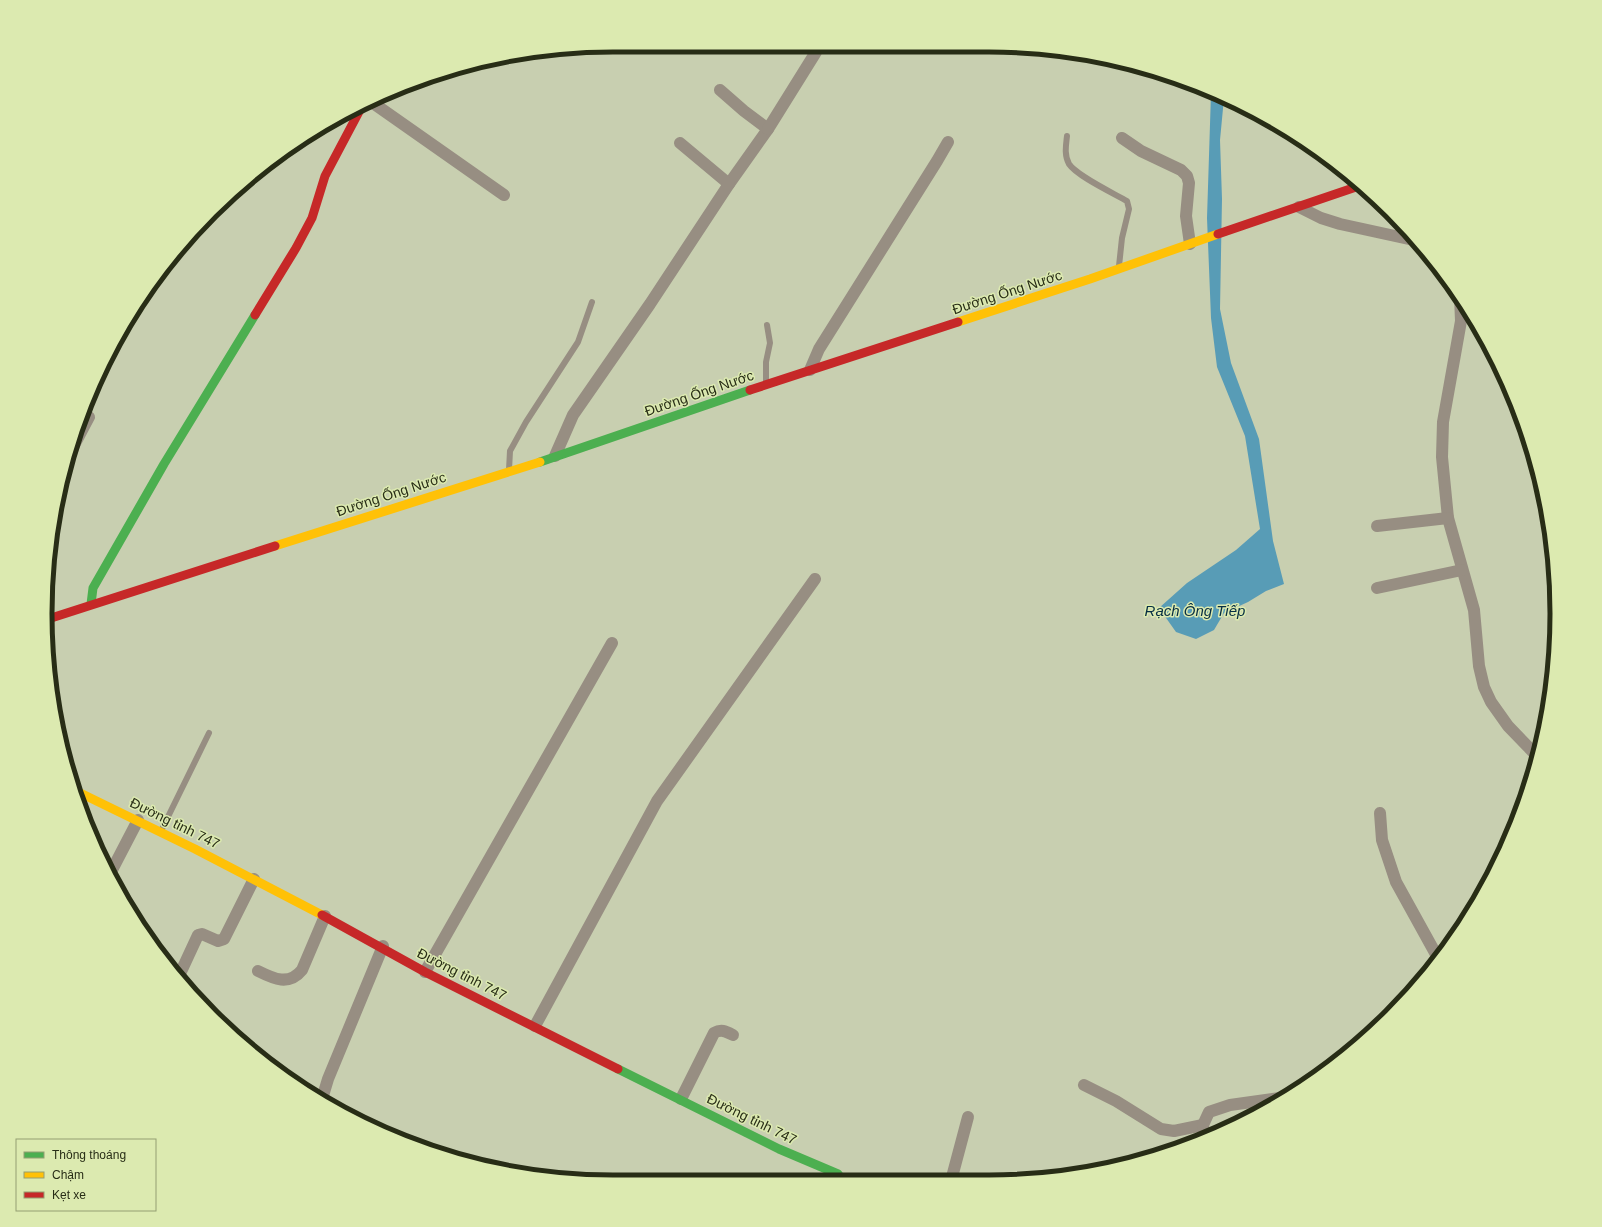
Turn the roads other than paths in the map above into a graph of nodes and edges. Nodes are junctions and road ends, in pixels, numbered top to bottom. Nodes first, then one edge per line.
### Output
1 (816, 52) dead end
2 (720, 90) dead end
3 (376, 105) edge
4 (358, 114) edge
5 (768, 129) junction
6 (1067, 136) dead end
7 (1122, 138) dead end
8 (948, 142) dead end
9 (680, 143) dead end
10 (729, 184) junction
11 (1355, 188) edge
12 (504, 195) dead end
13 (1299, 207) junction
14 (1407, 239) edge
15 (1190, 244) junction
16 (1118, 270) junction
17 (592, 302) dead end
18 (1461, 311) edge
19 (767, 325) dead end
20 (810, 370) junction
21 (766, 385) junction
22 (89, 417) dead end
23 (86, 423) edge
24 (555, 456) junction
25 (508, 472) junction
26 (1448, 518) junction
27 (1377, 526) dead end
28 (1462, 570) junction
29 (815, 579) dead end
30 (1377, 588) dead end
31 (91, 604) junction
32 (52, 618) edge
33 (612, 644) dead end
34 (209, 733) dead end
35 (1533, 752) edge
36 (82, 794) edge
37 (1380, 813) dead end
38 (138, 820) junction
39 (161, 832) junction
40 (113, 868) edge
41 (254, 878) junction
42 (325, 916) junction
43 (383, 946) junction
44 (1435, 953) edge
45 (258, 971) dead end
46 (181, 972) edge
47 (426, 972) junction
48 (535, 1026) junction
49 (732, 1035) dead end
50 (1084, 1085) dead end
51 (324, 1094) edge
52 (681, 1099) junction
53 (1270, 1099) edge
54 (968, 1117) dead end
55 (1203, 1130) edge
56 (839, 1175) edge
57 (953, 1175) edge

1 - 5 street
2 - 5 street
3 - 12 street
4 - 31 street
5 - 10 street
6 - 16 lane
7 - 15 street
8 - 20 street
9 - 10 street
10 - 24 street
11 - 13 street, Đường Ống Nước
13 - 14 street
13 - 15 street, Đường Ống Nước
15 - 16 street, Đường Ống Nước
16 - 20 street, Đường Ống Nước
17 - 25 lane
18 - 26 street
19 - 21 lane
20 - 21 street, Đường Ống Nước
21 - 24 street, Đường Ống Nước
22 - 23 street
24 - 25 street, Đường Ống Nước
25 - 31 street, Đường Ống Nước
26 - 27 street
26 - 28 street
28 - 30 street
28 - 35 street
29 - 48 street
31 - 32 street, Đường Ống Nước
33 - 47 street
34 - 39 lane
36 - 38 street, Đường tỉnh 747
37 - 44 street
38 - 39 street, Đường tỉnh 747
38 - 40 street
39 - 41 street, Đường tỉnh 747
41 - 42 street, Đường tỉnh 747
41 - 46 street
42 - 43 street, Đường tỉnh 747
42 - 45 street
43 - 47 street, Đường tỉnh 747
43 - 51 street
47 - 48 street, Đường tỉnh 747
48 - 52 street, Đường tỉnh 747
49 - 52 street
50 - 55 street
52 - 56 street, Đường tỉnh 747
53 - 55 street
54 - 57 street

